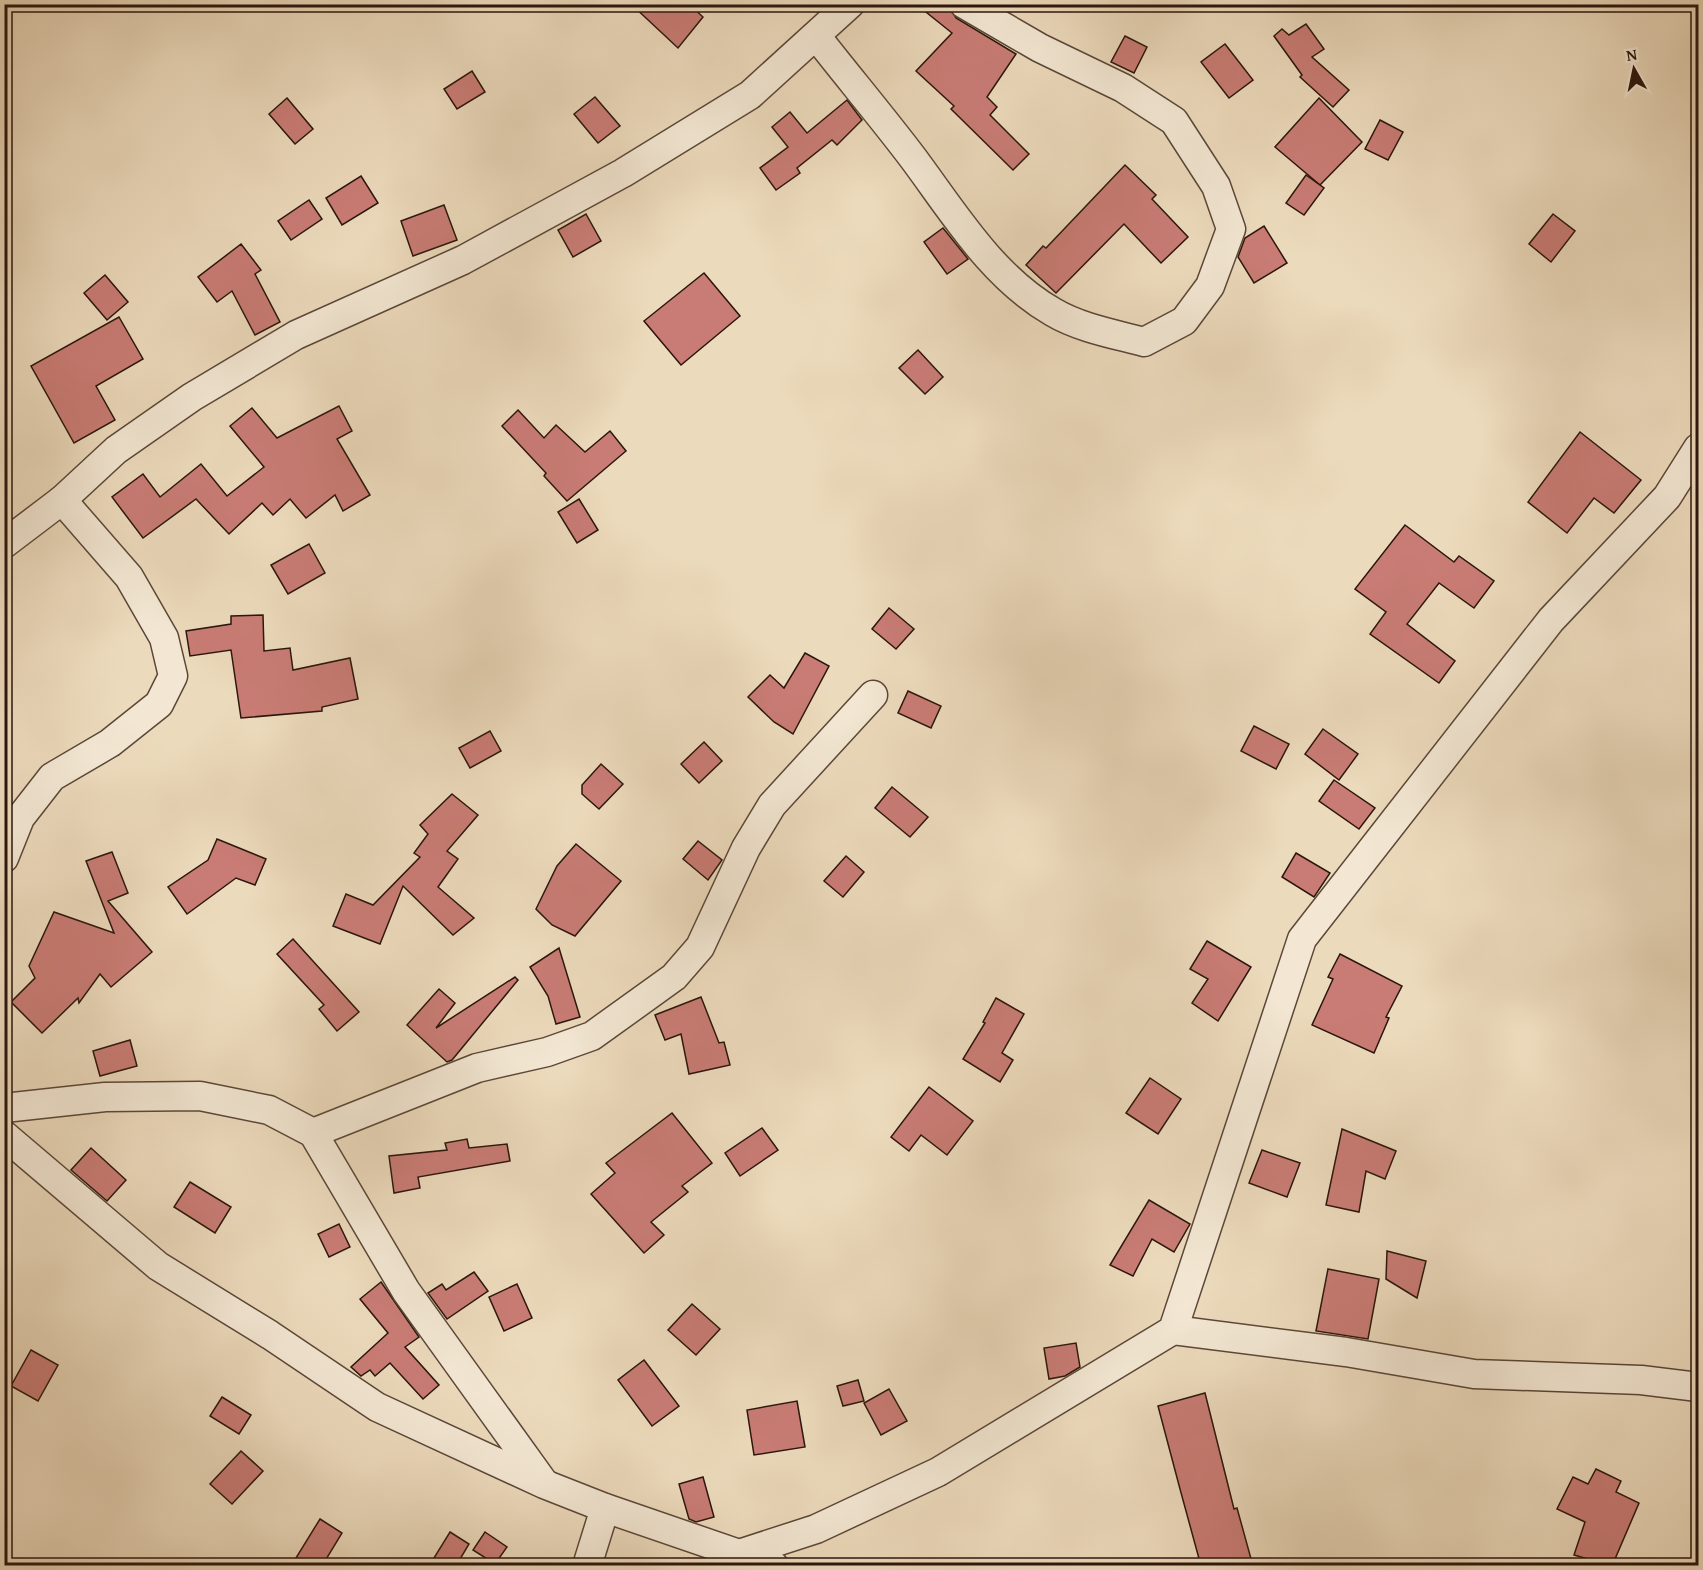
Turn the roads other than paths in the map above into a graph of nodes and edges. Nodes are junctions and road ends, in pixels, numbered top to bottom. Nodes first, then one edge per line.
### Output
1 (850, 4) edge
2 (964, 4) edge
3 (817, 37) junction
4 (1698, 448) edge
5 (62, 500) junction
6 (4, 544) edge
7 (873, 695) dead end
8 (4, 858) edge
9 (4, 1108) edge
10 (313, 1133) junction
11 (4, 1134) edge
12 (1173, 1330) junction
13 (1698, 1386) edge
14 (544, 1484) junction
15 (605, 1508) junction
16 (739, 1554) junction
17 (586, 1566) edge
18 (774, 1566) edge

1 - 3 street
2 - 3 street
3 - 5 street
4 - 12 street
5 - 6 street
5 - 8 street
7 - 10 street
9 - 10 street
10 - 14 street
11 - 14 street
12 - 13 street
12 - 16 street
14 - 15 street
15 - 16 street
15 - 17 street
16 - 18 street

